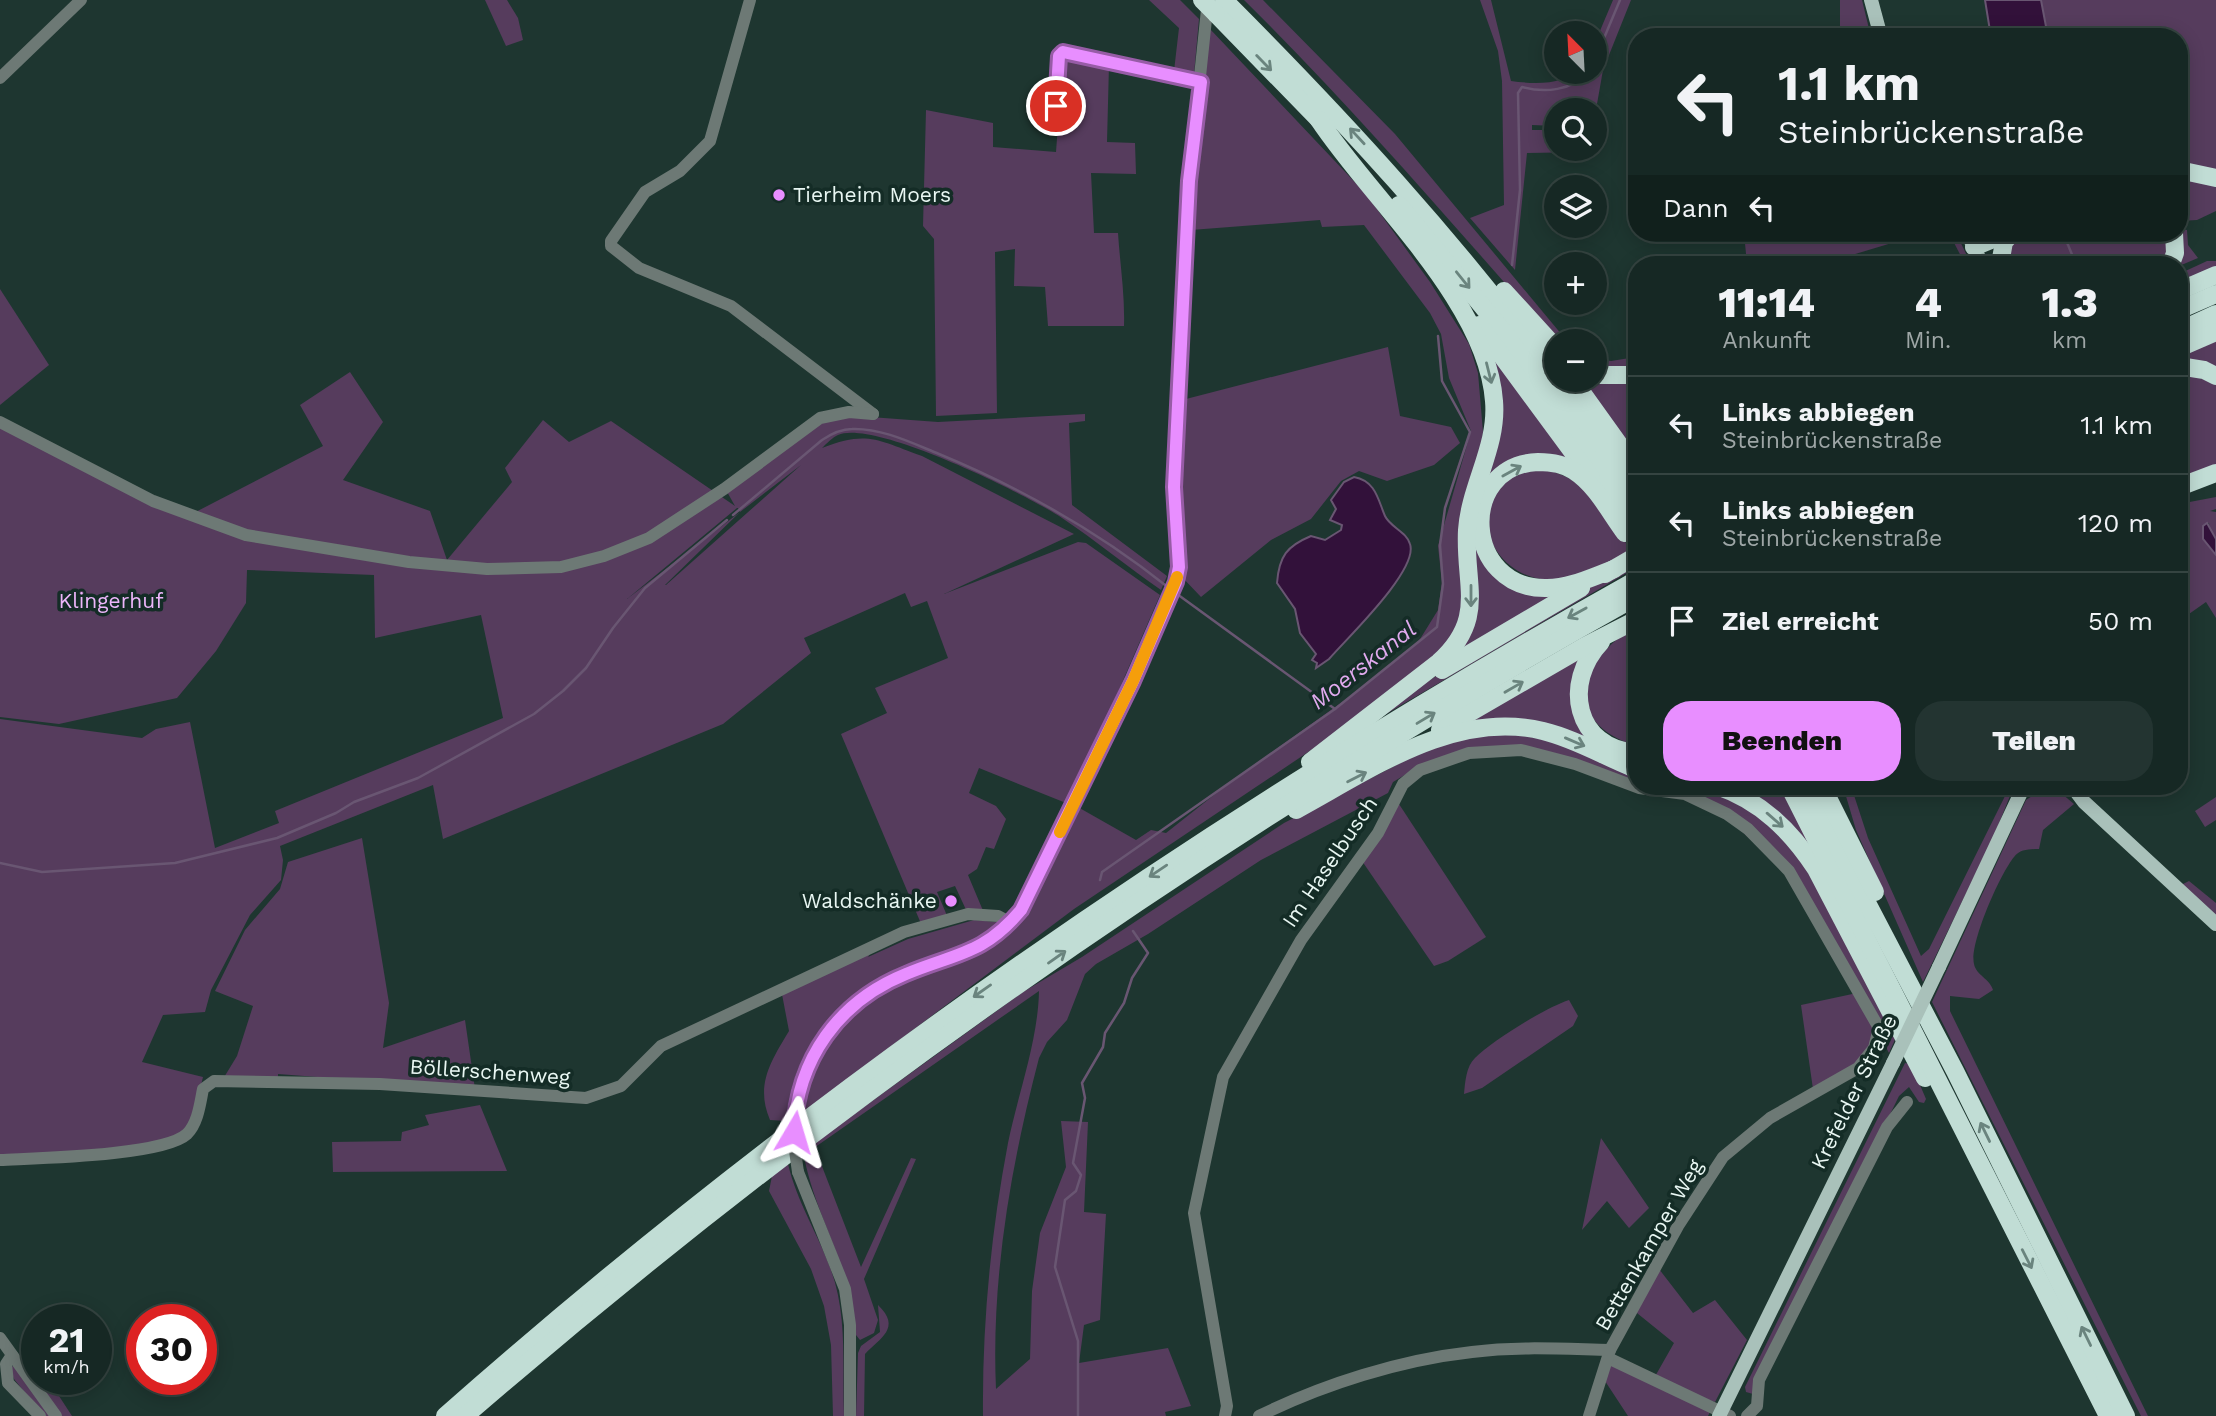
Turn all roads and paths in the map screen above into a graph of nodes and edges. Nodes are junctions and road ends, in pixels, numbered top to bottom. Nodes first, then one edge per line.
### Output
1 (81, 0) edge
2 (750, 0) edge
3 (1202, 0) edge
4 (1871, 0) edge
5 (1216, 5) edge
6 (1879, 28) edge
7 (0, 78) edge
8 (1201, 82) junction
9 (1319, 120) junction
10 (1055, 127) dead end
11 (2188, 172) edge
12 (2216, 178) edge
13 (1398, 181) junction
14 (1434, 271) junction
15 (2216, 275) edge
16 (2188, 287) edge
17 (2216, 294) edge
18 (2188, 306) edge
19 (2216, 314) edge
20 (2188, 327) edge
21 (2216, 332) edge
22 (1541, 334) junction
23 (1544, 337) edge
24 (1544, 338) edge
25 (2188, 344) edge
26 (1544, 363) edge
27 (2188, 367) edge
28 (1607, 375) edge
29 (1628, 375) edge
30 (2216, 376) edge
31 (1565, 392) edge
32 (1582, 392) edge
33 (0, 422) edge
34 (1628, 457) edge
35 (2216, 473) edge
36 (1628, 482) edge
37 (2188, 486) edge
38 (2216, 488) edge
39 (2188, 495) edge
40 (1628, 522) edge
41 (1628, 523) edge
42 (1628, 524) edge
43 (1628, 560) edge
44 (1628, 585) edge
45 (1628, 602) edge
46 (1628, 624) edge
47 (1628, 625) edge
48 (1340, 738) junction
49 (1628, 751) edge
50 (1393, 759) junction
51 (1628, 765) edge
52 (1628, 784) edge
53 (1687, 795) edge
54 (1738, 795) edge
55 (1794, 795) edge
56 (1811, 795) edge
57 (1826, 795) edge
58 (1838, 795) edge
59 (2020, 795) edge
60 (2073, 795) edge
61 (2079, 795) edge
62 (2084, 802) junction
63 (1253, 808) junction
64 (1223, 845) junction
65 (1882, 906) junction
66 (1011, 923) junction
67 (2216, 924) edge
68 (1955, 1071) junction
69 (1830, 1083) joint
70 (1907, 1102) dead end
71 (0, 1160) edge
72 (1999, 1203) junction
73 (0, 1338) edge
74 (1609, 1354) junction
75 (12, 1355) junction
76 (1724, 1414) edge
77 (40, 1416) edge
78 (56, 1416) edge
79 (445, 1416) edge
80 (465, 1416) edge
81 (850, 1416) edge
82 (1225, 1416) edge
83 (1259, 1416) edge
84 (1589, 1416) edge
85 (1747, 1416) edge
86 (2108, 1416) edge
87 (2126, 1416) edge

1 - 7 street
2 - 33 street
3 - 5 highway, bridge
4 - 6 main road
5 - 8 street
5 -> 9 highway
13 -> 5 highway
8 - 10 street
8 - 66 street
9 - 14 highway
9 -> 40 highway
11 - 12 highway
13 - 22 highway
13 - 26 highway
14 - 41 highway
14 -> 48 highway
15 - 16 highway
17 - 18 highway
19 - 20 highway
21 - 25 highway
22 - 23 highway
22 - 24 highway
27 - 30 highway
28 - 29 highway
31 - 36 highway
32 - 34 highway
35 - 37 highway
38 - 39 highway
43 -> 42 highway
43 - 48 highway
44 -> 63 highway
64 -> 45 highway
50 -> 46 highway
47 - 49 highway
48 - 63 highway
50 -> 51 highway
64 -> 50 highway
52 - 82 street, Im Haselbusch
53 - 69 street, Im Haselbusch
54 -> 72 highway
55 - 72 highway
56 - 68 highway
57 - 65 highway
58 - 65 highway
59 - 76 main road, Krefelder Straße, bridge
60 - 62 main road
61 - 62 main road
62 - 67 main road
63 -> 79 highway
80 -> 64 highway
65 - 68 highway
66 - 71 street, Böllerschenweg
66 - 81 street, bridge
87 -> 68 highway
69 - 74 street, Bettenkamper Weg
70 - 85 street
72 -> 86 highway
73 - 75 street
74 - 76 street, Bettenkamper Weg
74 - 83 street
74 - 84 street, Bettenkamper Weg
75 - 77 street
75 - 78 street

